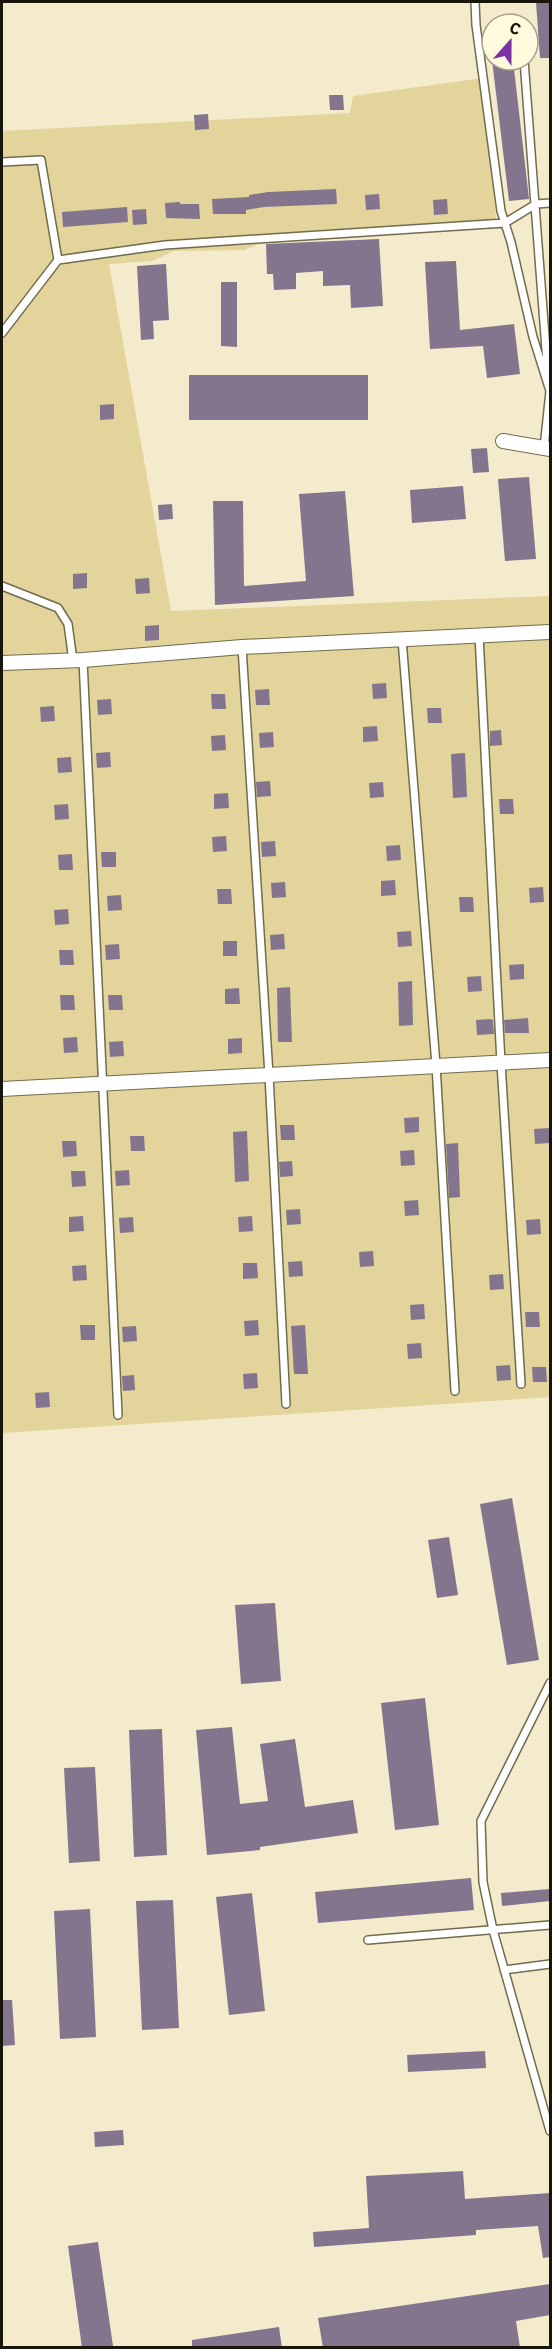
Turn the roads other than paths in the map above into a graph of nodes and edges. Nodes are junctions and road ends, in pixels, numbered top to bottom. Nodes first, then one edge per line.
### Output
1 (475, 2) edge
2 (525, 72) edge
3 (2, 162) edge
4 (550, 203) edge
5 (536, 204) junction
6 (506, 223) junction
7 (58, 260) junction
8 (2, 333) edge
9 (549, 390) edge
10 (503, 441) dead end
11 (547, 448) edge
12 (2, 586) edge
13 (550, 632) edge
14 (479, 635) junction
15 (402, 639) junction
16 (242, 646) junction
17 (78, 660) junction
18 (2, 663) edge
19 (550, 1060) edge
20 (501, 1064) junction
21 (436, 1065) junction
22 (269, 1076) junction
23 (104, 1085) junction
24 (2, 1089) edge
25 (521, 1384) dead end
26 (455, 1391) dead end
27 (286, 1404) dead end
28 (118, 1415) dead end
29 (550, 1683) edge
30 (550, 1925) edge
31 (493, 1930) junction
32 (368, 1940) dead end
33 (550, 1964) edge
34 (504, 1970) junction
35 (550, 2131) edge

1 - 6 lane
2 - 5 lane
3 - 7 lane
4 - 5 lane
5 - 6 lane
5 - 9 lane
6 - 7 lane
6 - 9 lane
7 - 8 lane
9 - 11 lane
10 - 11 street
12 - 17 lane
13 - 14 street
14 - 15 street
14 - 20 lane
15 - 16 street
15 - 21 lane
16 - 17 street
16 - 22 lane
17 - 18 street
17 - 23 lane
19 - 20 street
20 - 21 street
20 - 25 lane
21 - 22 street
21 - 26 lane
22 - 23 street
22 - 27 lane
23 - 24 street
23 - 28 lane
29 - 31 lane
30 - 31 lane
31 - 32 lane
31 - 34 lane
33 - 34 lane
34 - 35 lane

